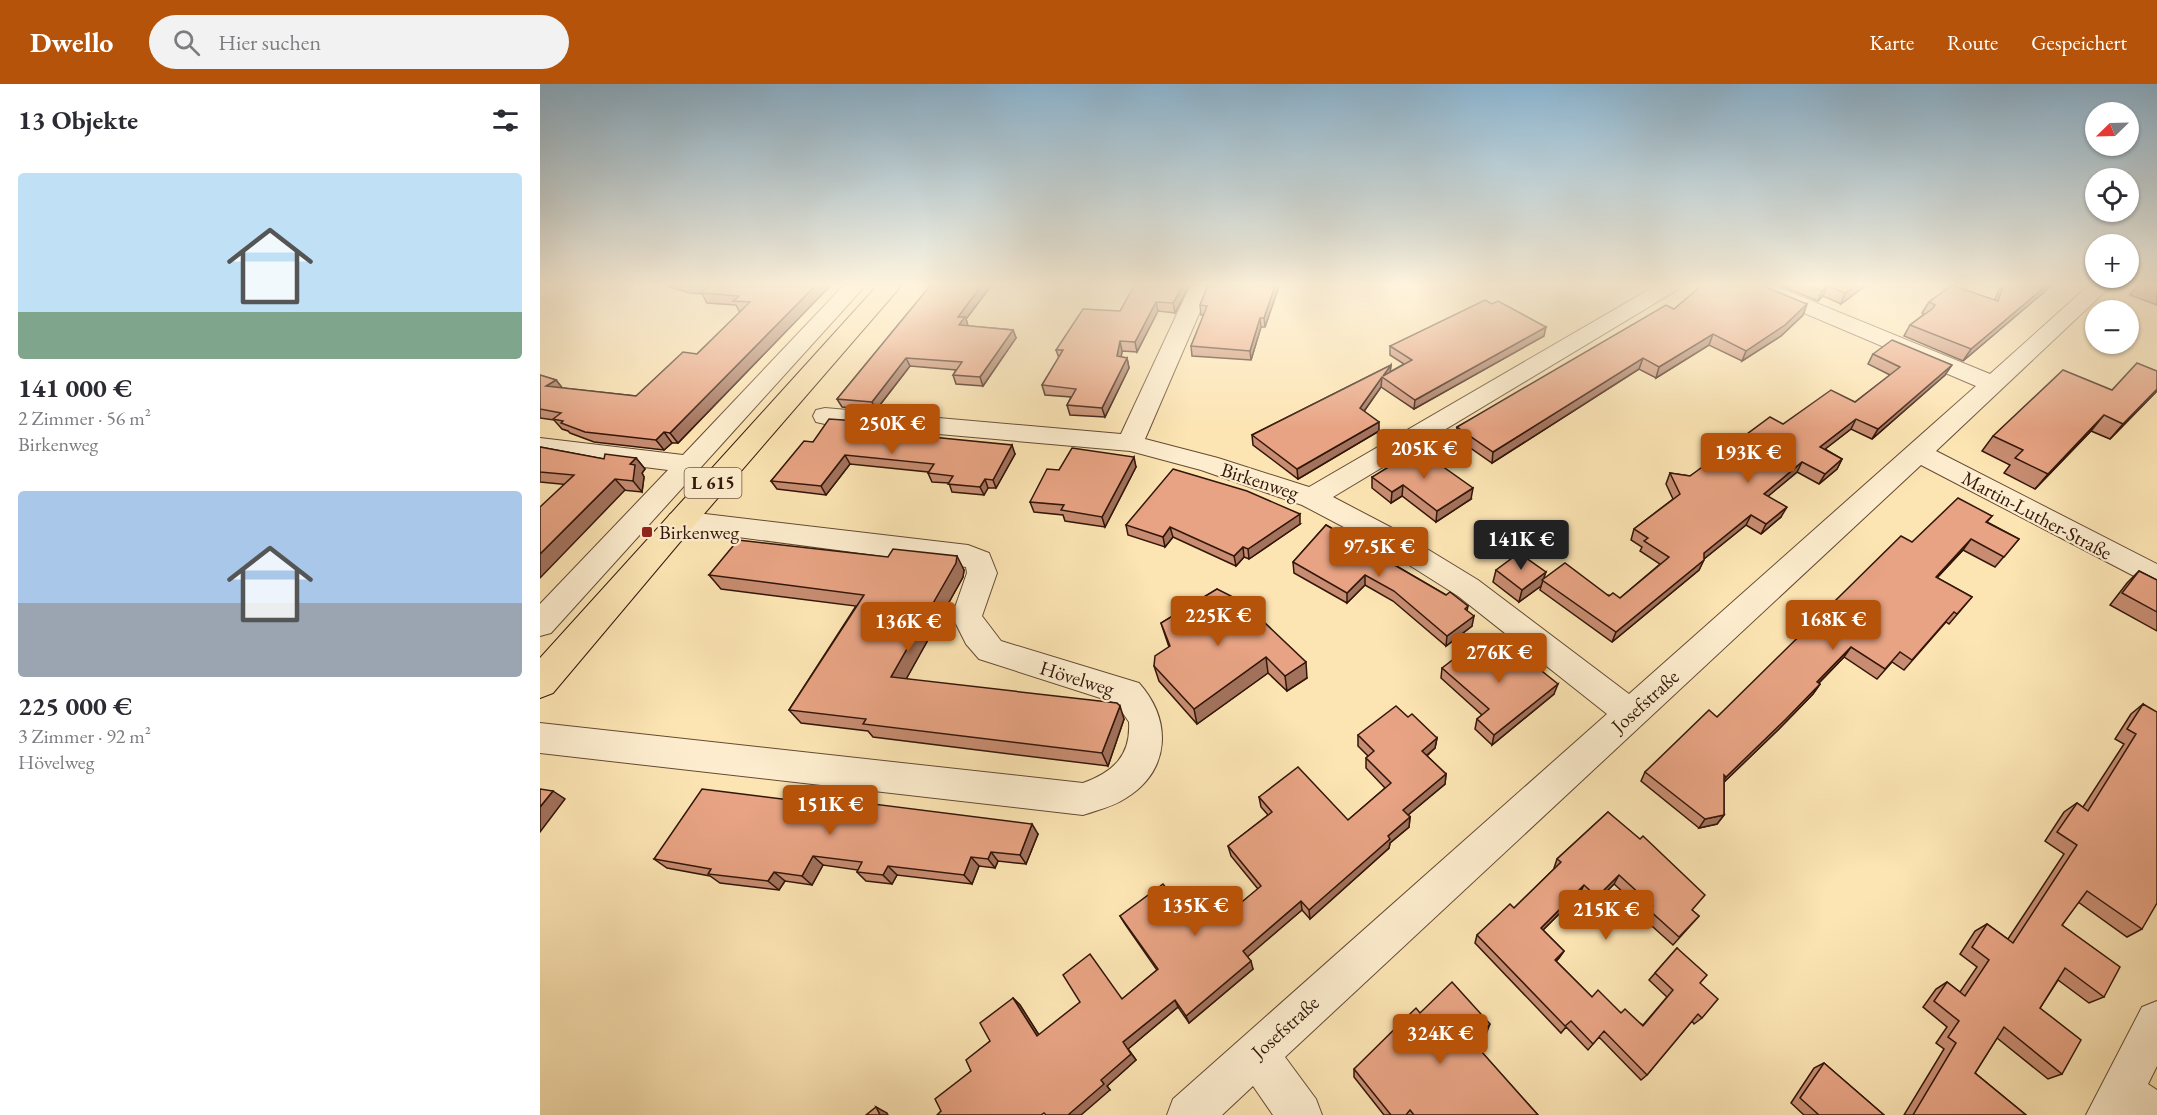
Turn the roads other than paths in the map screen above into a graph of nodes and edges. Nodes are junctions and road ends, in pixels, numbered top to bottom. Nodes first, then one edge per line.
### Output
1 (810, 334) edge
2 (847, 334) edge
3 (1179, 334) edge
4 (1589, 334) edge
5 (1872, 334) edge
6 (2048, 334) edge
7 (1993, 384) junction
8 (825, 416) dead end
9 (1130, 443) junction
10 (540, 446) edge
11 (1918, 452) junction
12 (688, 464) junction
13 (1312, 498) junction
14 (680, 521) junction
15 (2157, 577) edge
16 (540, 624) edge
17 (540, 683) edge
18 (1631, 714) junction
19 (540, 738) edge
20 (2157, 1022) edge
21 (1256, 1054) junction
22 (2114, 1104) edge
23 (1189, 1115) edge
24 (1300, 1115) edge
25 (2156, 1115) edge

1 - 12 street
2 - 14 main road, L 615
3 - 9 street
4 - 13 street
5 - 7 street
6 - 7 street, Josefstraße
7 - 11 street, Josefstraße
8 - 9 street, Birkenweg
9 - 13 street, Birkenweg
10 - 12 street
11 - 15 street, Martin-Luther-Straße
11 - 18 street, Josefstraße
12 - 16 street
13 - 18 street, Birkenweg
14 - 17 main road, L 615
14 - 19 street, Hövelweg
18 - 21 street, Josefstraße
20 - 22 street
21 - 23 street, Josefstraße
21 - 24 street
22 - 25 street

